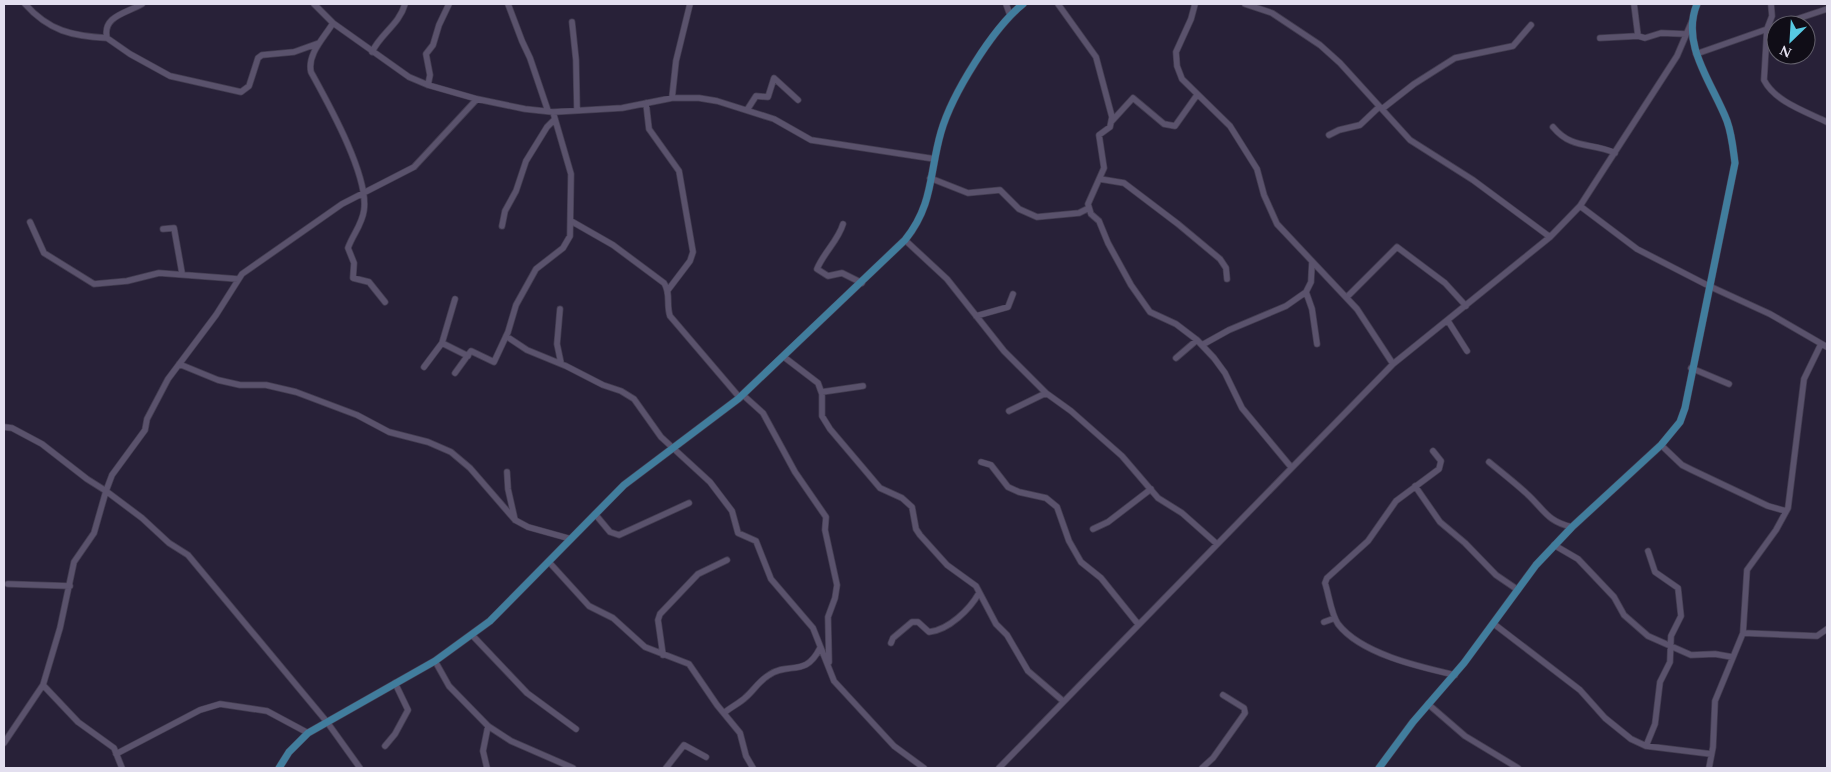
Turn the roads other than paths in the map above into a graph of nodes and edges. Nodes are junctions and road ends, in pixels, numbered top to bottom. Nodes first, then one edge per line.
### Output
1 (24, 4) edge
2 (142, 4) edge
3 (314, 4) edge
4 (405, 4) edge
5 (449, 4) edge
6 (508, 4) edge
7 (690, 4) edge
8 (1006, 4) edge
9 (1023, 4) edge
10 (1058, 4) edge
11 (1195, 4) edge
12 (1246, 4) edge
13 (1634, 4) edge
14 (1697, 4) edge
15 (1827, 9) edge
16 (1010, 15) junction
17 (1808, 15) edge
18 (1692, 19) junction
19 (572, 22) dead end
20 (334, 23) junction
21 (1531, 25) dead end
22 (1766, 29) edge
23 (1686, 34) junction
24 (1638, 36) junction
25 (107, 38) junction
26 (1600, 38) dead end
27 (321, 42) junction
28 (1766, 46) edge
29 (372, 52) junction
30 (1696, 54) junction
31 (428, 85) junction
32 (1197, 95) junction
33 (672, 98) junction
34 (477, 99) junction
35 (798, 100) dead end
36 (646, 103) junction
37 (1380, 108) junction
38 (577, 110) junction
39 (747, 110) junction
40 (550, 112) junction
41 (554, 119) junction
42 (1112, 121) junction
43 (1827, 122) edge
44 (1553, 127) dead end
45 (1329, 135) dead end
46 (1615, 153) junction
47 (935, 159) junction
48 (930, 178) junction
49 (1100, 179) junction
50 (364, 192) junction
51 (1580, 206) junction
52 (1089, 208) junction
53 (571, 220) junction
54 (30, 222) dead end
55 (844, 224) dead end
56 (502, 226) dead end
57 (163, 229) dead end
58 (1550, 237) junction
59 (905, 240) junction
60 (1312, 262) junction
61 (182, 274) junction
62 (238, 279) junction
63 (1227, 279) dead end
64 (862, 283) junction
65 (1710, 286) junction
66 (668, 290) junction
67 (1306, 292) junction
68 (1014, 294) dead end
69 (1347, 297) junction
70 (455, 299) dead end
71 (386, 302) dead end
72 (1466, 306) junction
73 (560, 309) dead end
74 (976, 316) junction
75 (1448, 321) junction
76 (506, 336) junction
77 (1200, 342) junction
78 (442, 343) junction
79 (1317, 344) dead end
80 (1821, 344) junction
81 (1827, 347) edge
82 (1467, 350) dead end
83 (468, 356) junction
84 (784, 357) junction
85 (1176, 358) dead end
86 (179, 364) junction
87 (561, 364) junction
88 (1393, 364) junction
89 (424, 367) dead end
90 (1691, 368) junction
91 (455, 373) dead end
92 (1729, 384) dead end
93 (864, 386) dead end
94 (822, 392) junction
95 (1046, 393) junction
96 (741, 397) junction
97 (1009, 411) dead end
98 (4, 427) edge
99 (1661, 446) junction
100 (673, 448) junction
101 (1433, 451) dead end
102 (980, 462) dead end
103 (1490, 462) dead end
104 (1291, 467) junction
105 (507, 472) dead end
106 (1415, 486) junction
107 (1151, 489) junction
108 (106, 492) junction
109 (689, 503) dead end
110 (1786, 511) junction
111 (595, 514) junction
112 (515, 520) junction
113 (1572, 527) junction
114 (1093, 529) dead end
115 (571, 539) junction
116 (1217, 544) junction
117 (1554, 545) junction
118 (1648, 550) dead end
119 (726, 560) dead end
120 (549, 562) junction
121 (8, 584) dead end
122 (70, 586) junction
123 (1518, 590) junction
124 (979, 593) junction
125 (1335, 618) junction
126 (1324, 622) dead end
127 (1138, 624) junction
128 (1494, 624) junction
129 (1827, 629) edge
130 (1743, 633) junction
131 (473, 636) junction
132 (891, 643) dead end
133 (1669, 647) junction
134 (820, 648) junction
135 (663, 655) junction
136 (1732, 657) junction
137 (434, 661) junction
138 (828, 664) junction
139 (1455, 675) junction
140 (395, 683) junction
141 (43, 684) junction
142 (1224, 695) dead end
143 (1063, 701) junction
144 (1428, 704) junction
145 (724, 713) junction
146 (327, 722) junction
147 (488, 726) junction
148 (576, 729) dead end
149 (308, 733) junction
150 (4, 743) edge
151 (385, 746) dead end
152 (1646, 746) junction
153 (116, 754) junction
154 (1711, 754) junction
155 (706, 757) dead end
156 (122, 768) edge
157 (279, 768) edge
158 (360, 768) edge
159 (487, 768) edge
160 (573, 768) edge
161 (666, 768) edge
162 (753, 768) edge
163 (924, 768) edge
164 (999, 768) edge
165 (1202, 768) edge
166 (1379, 768) edge
167 (1518, 768) edge
168 (1709, 768) edge

1 - 25 street
2 - 25 street
3 - 20 street
4 - 29 street
5 - 31 street
6 - 40 street
7 - 33 street
8 - 16 street
9 - 16 main road
10 - 42 street
11 - 32 street
12 - 37 street
13 - 24 street
14 - 18 main road
15 - 17 street
16 - 47 main road
18 - 23 street
18 - 30 main road
19 - 38 street
20 - 27 street
20 - 29 street
21 - 37 street
22 - 30 street
23 - 24 street
23 - 46 street
24 - 26 street
25 - 27 street
27 - 50 street
28 - 43 street
29 - 31 street
30 - 65 main road
31 - 34 street
32 - 42 street
32 - 60 street
33 - 36 street
33 - 39 street
34 - 40 street
34 - 50 street
35 - 39 street
36 - 38 street
36 - 66 street
37 - 45 street
37 - 58 street
38 - 40 street
39 - 47 street
40 - 41 street
41 - 53 street
41 - 56 street
42 - 49 street
44 - 46 street
46 - 51 street
47 - 48 main road
48 - 52 street
48 - 59 main road
49 - 52 street
49 - 63 street
50 - 62 street
50 - 71 street
51 - 58 street
51 - 65 street
52 - 77 street
53 - 66 street
53 - 76 street
54 - 61 street
55 - 64 street
57 - 61 street
58 - 72 street
59 - 64 main road
59 - 74 street
60 - 67 street
60 - 69 street
61 - 62 street
62 - 86 street
64 - 84 main road
65 - 80 street
65 - 90 main road
66 - 96 street
67 - 77 street
67 - 79 street
68 - 74 street
69 - 72 street
69 - 88 street
70 - 78 street
72 - 75 street
73 - 87 street
74 - 95 street
75 - 82 street
75 - 88 street
76 - 83 street
76 - 87 street
77 - 85 street
77 - 104 street
78 - 83 street
78 - 89 street
80 - 81 street
80 - 110 street
83 - 91 street
84 - 94 street
84 - 96 main road
86 - 108 street
86 - 112 street
87 - 100 street
88 - 104 street
90 - 92 street
90 - 99 main road
93 - 94 street
94 - 124 street
95 - 97 street
95 - 107 street
96 - 100 main road
96 - 138 street
98 - 108 street
99 - 110 street
99 - 113 main road
100 - 111 main road
100 - 134 street
101 - 106 street
102 - 127 street
103 - 113 street
104 - 116 street
105 - 112 street
106 - 123 street
106 - 125 street
107 - 114 street
107 - 116 street
108 - 122 street
108 - 146 street
109 - 111 street
110 - 130 street
111 - 115 main road
112 - 115 street
113 - 117 main road
115 - 120 main road
116 - 127 street
117 - 123 main road
117 - 133 street
118 - 133 street
119 - 135 street
120 - 131 main road
120 - 135 street
121 - 122 street
122 - 141 street
123 - 128 main road
124 - 132 street
124 - 143 street
125 - 126 street
125 - 139 street
127 - 143 street
128 - 139 main road
128 - 152 street
129 - 130 street
130 - 136 street
131 - 137 main road
131 - 148 street
133 - 136 street
133 - 152 street
134 - 138 street
134 - 145 street
135 - 145 street
136 - 154 street
137 - 140 main road
137 - 147 street
138 - 163 street
139 - 144 main road
140 - 146 main road
140 - 151 street
141 - 150 street
141 - 153 street
142 - 165 street
143 - 164 street
144 - 166 main road
144 - 167 street
145 - 162 street
146 - 149 main road
146 - 158 street
147 - 159 street
147 - 160 street
149 - 153 street
149 - 157 main road
152 - 154 street
153 - 156 street
154 - 168 street
155 - 161 street

